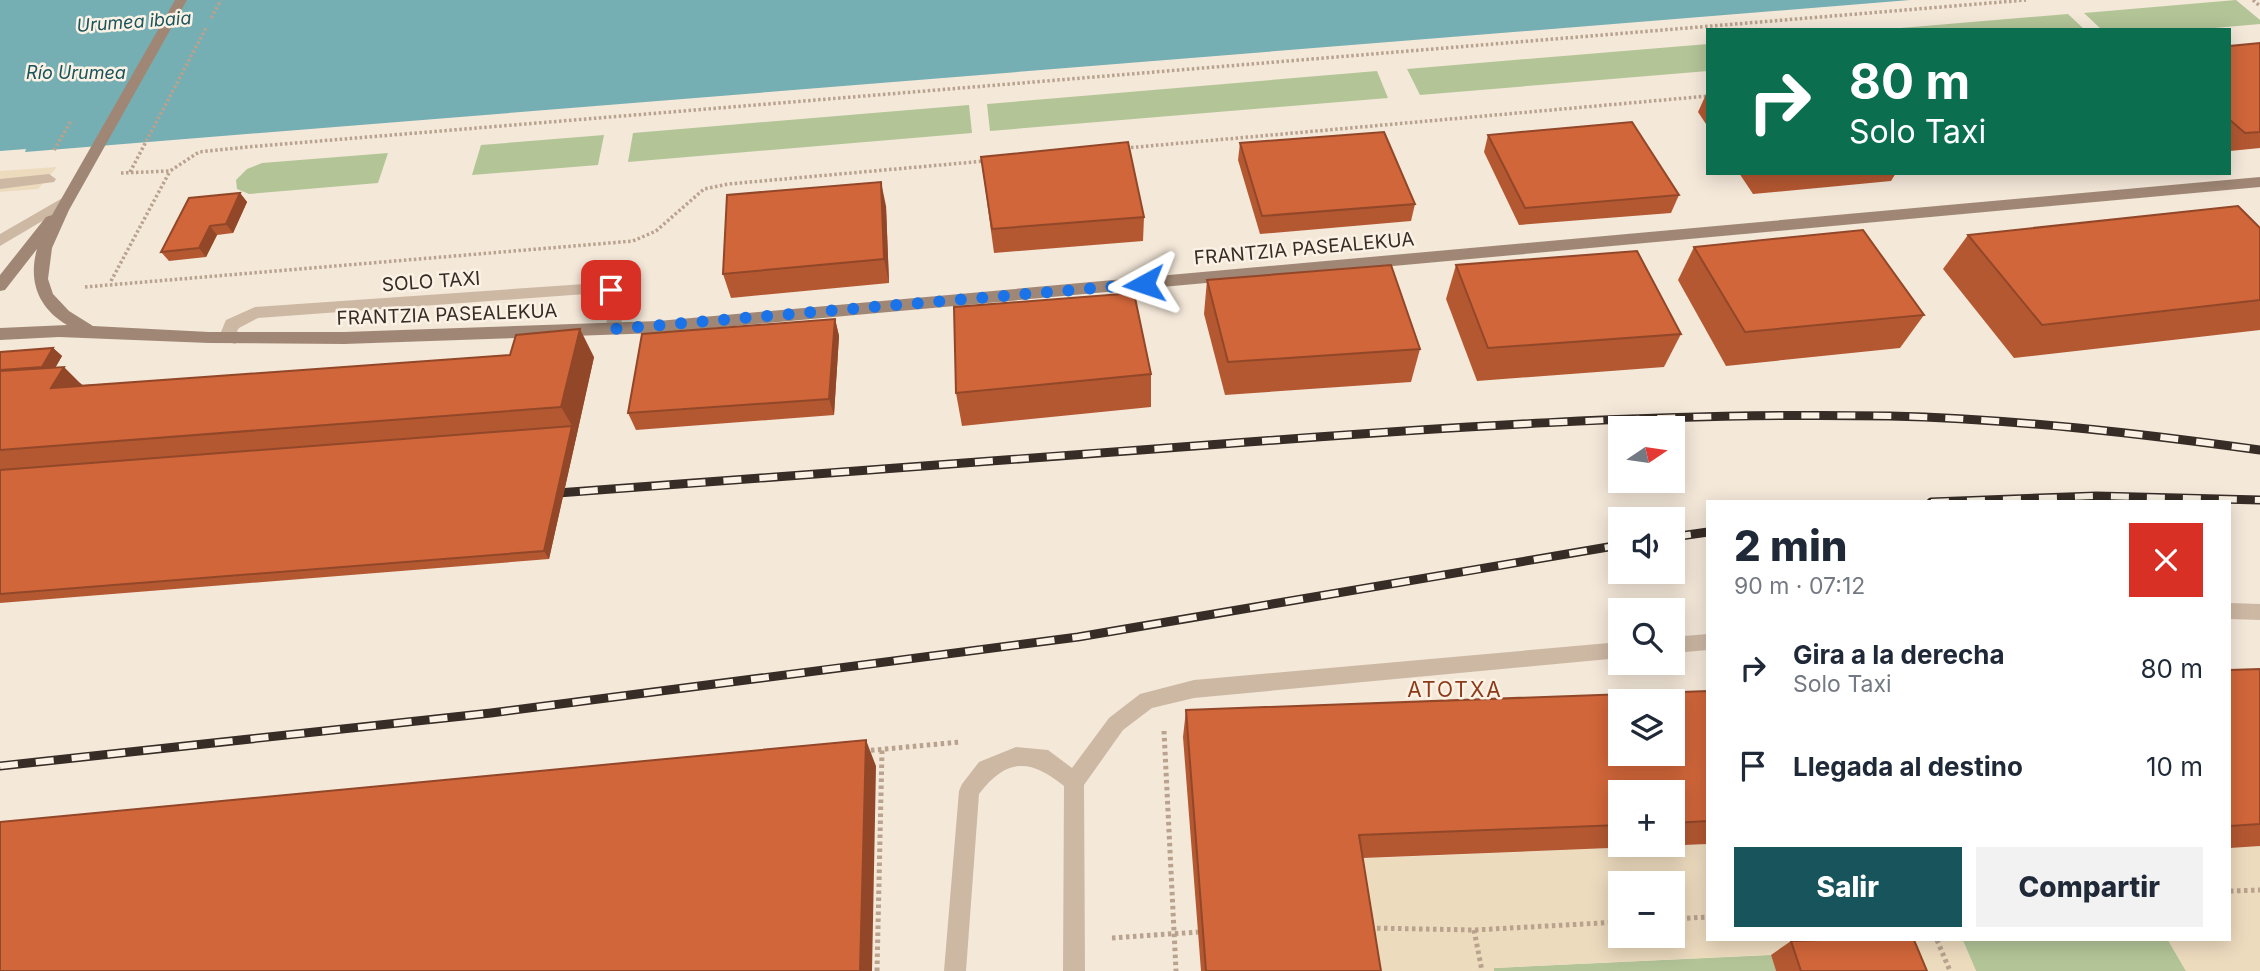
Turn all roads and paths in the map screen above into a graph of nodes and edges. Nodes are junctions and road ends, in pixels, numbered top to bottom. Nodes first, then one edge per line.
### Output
1 (181, 0) edge
2 (221, 0) edge
3 (2026, 0) edge
4 (2253, 0) edge
5 (2260, 6) edge
6 (1706, 96) edge
7 (1115, 149) edge
8 (990, 160) edge
9 (130, 172) junction
10 (170, 172) junction
11 (119, 173) dead end
12 (49, 179) dead end
13 (2260, 181) edge
14 (0, 184) edge
15 (66, 201) junction
16 (0, 241) edge
17 (111, 281) dead end
18 (79, 284) dead end
19 (0, 286) edge
20 (614, 329) junction
21 (99, 332) junction
22 (0, 334) edge
23 (235, 338) junction
24 (2231, 611) edge
25 (2260, 612) edge
26 (1706, 642) edge
27 (1685, 644) edge
28 (1608, 651) edge
29 (1164, 723) dead end
30 (882, 750) dead end
31 (1074, 782) junction
32 (2260, 890) edge
33 (2231, 891) edge
34 (1706, 917) edge
35 (1685, 918) edge
36 (1608, 923) edge
37 (1360, 927) edge
38 (1474, 930) junction
39 (1198, 932) edge
40 (1173, 934) junction
41 (1074, 941) junction
42 (1937, 941) edge
43 (877, 971) edge
44 (955, 971) edge
45 (1074, 971) edge
46 (1175, 971) edge
47 (1482, 971) edge
48 (1950, 971) edge

1 - 15 main road
2 - 9 path
3 - 10 path
4 - 5 path
6 - 7 path
8 - 18 path
9 - 10 path
9 - 11 path
10 - 17 path
12 - 14 street
13 - 20 main road, FRANTZIA PASEALEKUA
15 - 16 street
15 - 19 main road
15 - 21 main road, FRANTZIA PASEALEKUA
20 - 23 main road, FRANTZIA PASEALEKUA
20 - 23 street, SOLO TAXI
21 - 22 main road, FRANTZIA PASEALEKUA
21 - 23 main road, FRANTZIA PASEALEKUA
24 - 25 street
26 - 27 street
28 - 31 street
29 - 40 path
30 - 43 path
31 - 41 street
31 - 44 street
32 - 33 path
34 - 35 path
36 - 38 path
37 - 38 path
38 - 47 path
39 - 40 path
40 - 41 path
40 - 46 path
41 - 45 street
42 - 48 path

